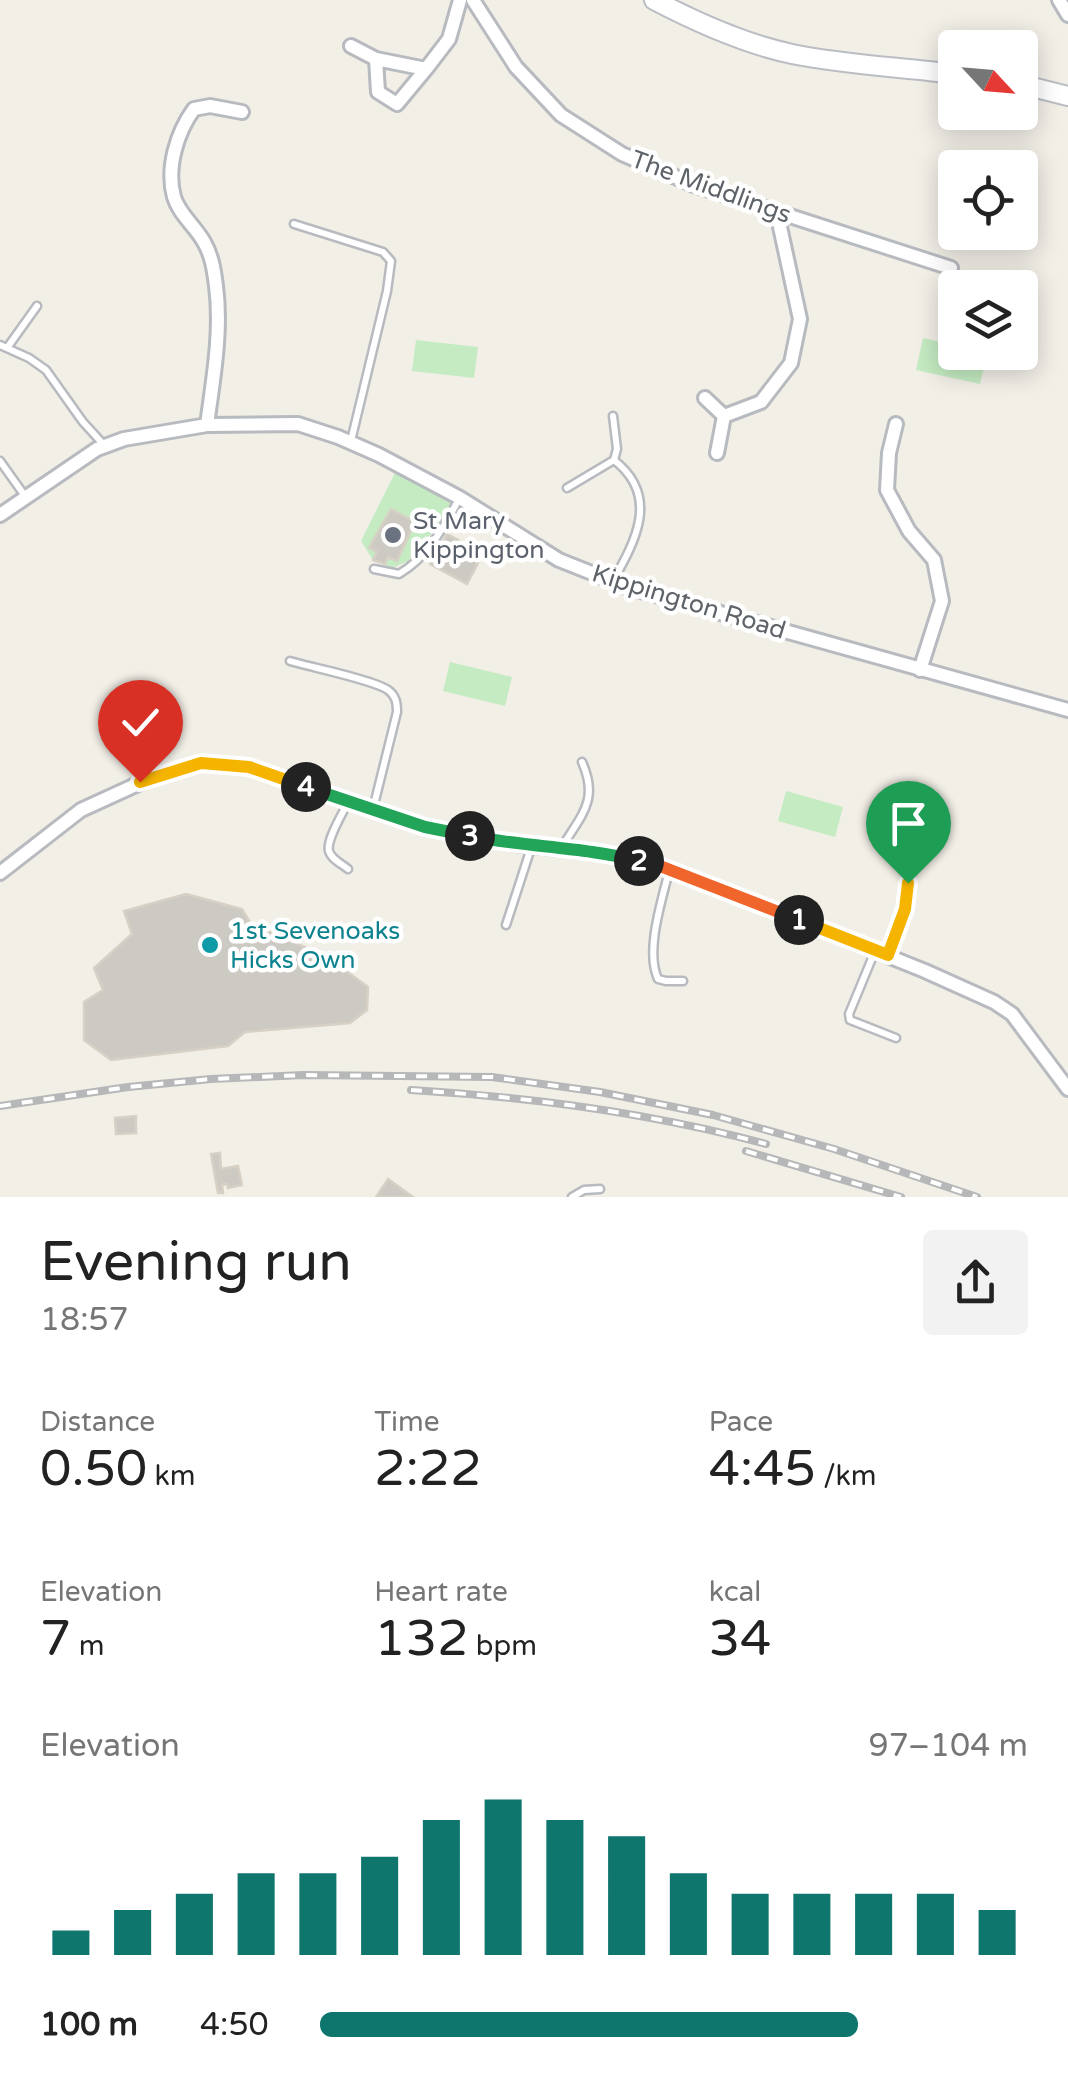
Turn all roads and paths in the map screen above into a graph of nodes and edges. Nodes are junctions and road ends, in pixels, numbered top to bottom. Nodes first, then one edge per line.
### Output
1 (460, 0) edge
2 (474, 0) edge
3 (654, 0) edge
4 (1060, 0) edge
5 (1068, 16) edge
6 (350, 46) dead end
7 (376, 59) junction
8 (426, 69) junction
9 (938, 72) edge
10 (1038, 88) edge
11 (1067, 94) edge
12 (242, 112) dead end
13 (777, 213) junction
14 (294, 224) dead end
15 (951, 268) dead end
16 (37, 306) dead end
17 (3, 347) edge
18 (705, 398) dead end
19 (613, 416) dead end
20 (724, 416) junction
21 (896, 424) dead end
22 (207, 425) junction
23 (350, 442) junction
24 (104, 446) junction
25 (716, 453) dead end
26 (0, 460) edge
27 (614, 460) junction
28 (566, 488) dead end
29 (25, 496) junction
30 (460, 498) junction
31 (0, 515) edge
32 (374, 569) dead end
33 (613, 581) junction
34 (290, 662) dead end
35 (920, 670) junction
36 (1068, 710) edge
37 (582, 762) dead end
38 (349, 801) junction
39 (373, 809) junction
40 (532, 846) junction
41 (560, 849) junction
42 (348, 869) dead end
43 (669, 870) junction
44 (0, 873) edge
45 (908, 883) dead end
46 (506, 925) dead end
47 (881, 953) junction
48 (682, 981) dead end
49 (896, 1038) dead end
50 (1068, 1089) edge
51 (600, 1190) dead end
52 (572, 1197) edge

1 - 8 street
2 - 13 street, The Middlings
3 - 9 street
4 - 5 street
6 - 7 street
7 - 8 street
7 - 8 street
10 - 11 street
12 - 22 street
13 - 15 street, The Middlings
13 - 20 street
14 - 23 lane
16 - 17 lane
17 - 24 lane
18 - 20 street
19 - 27 lane
20 - 25 street
21 - 35 street
22 - 23 street, Kippington Road
22 - 24 street, Kippington Road
23 - 30 street, Kippington Road
24 - 29 street, Kippington Road
26 - 29 lane
27 - 28 lane
27 - 33 lane
29 - 31 street, Kippington Road
30 - 32 lane
30 - 33 street, Kippington Road
33 - 35 street, Kippington Road
34 - 39 lane
35 - 36 street, Kippington Road
37 - 41 lane
38 - 39 street
38 - 42 lane
38 - 44 street
39 - 40 street
40 - 41 street
40 - 46 lane
41 - 43 street
43 - 47 street
43 - 48 lane
45 - 47 lane
47 - 49 lane
47 - 50 street
51 - 52 lane

